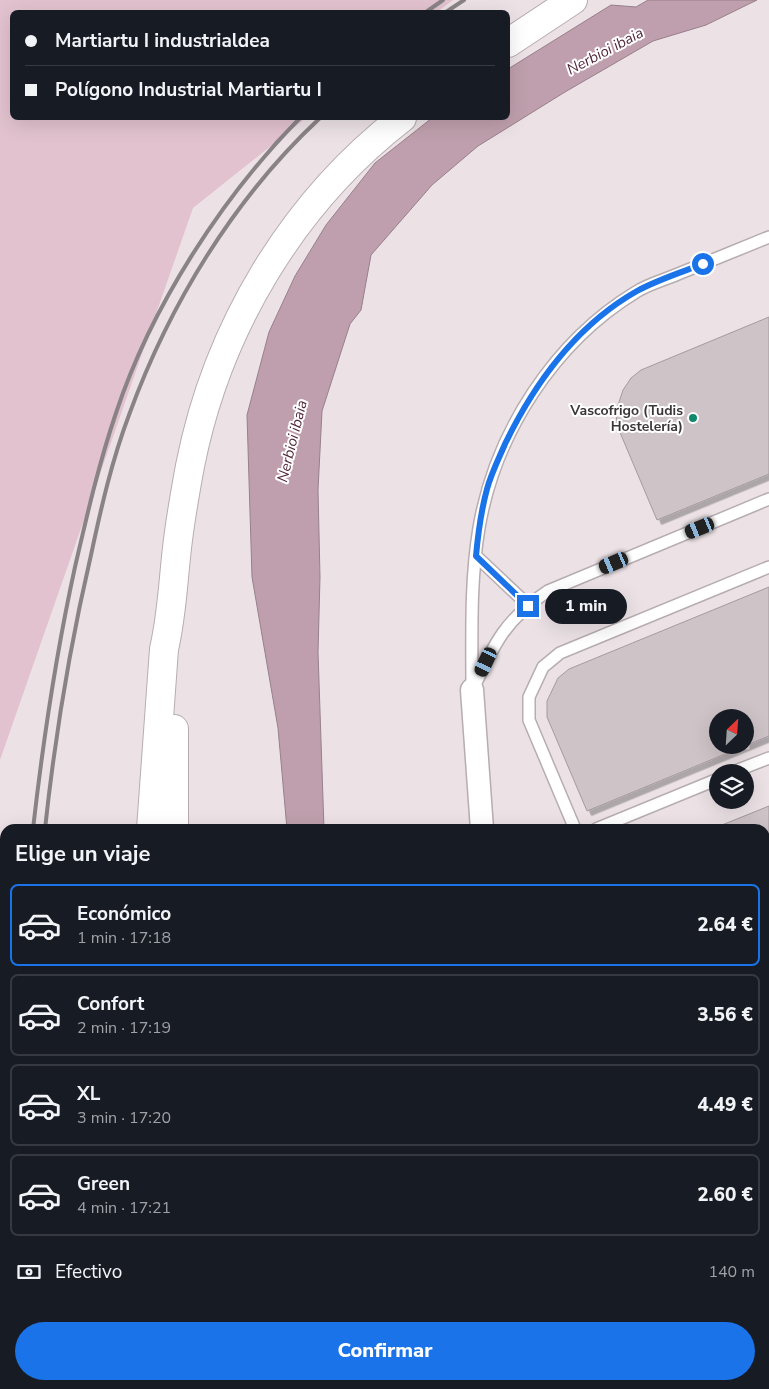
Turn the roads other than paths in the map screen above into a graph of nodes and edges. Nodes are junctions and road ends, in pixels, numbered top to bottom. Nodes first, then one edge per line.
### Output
1 (573, 0) edge
2 (510, 41) edge
3 (399, 120) edge
4 (769, 237) edge
5 (769, 499) edge
6 (476, 556) junction
7 (769, 567) edge
8 (528, 606) junction
9 (170, 623) junction
10 (472, 690) junction
11 (175, 716) junction
12 (769, 758) edge
13 (754, 764) edge
14 (709, 783) edge
15 (152, 824) edge
16 (174, 824) edge
17 (186, 824) edge
18 (482, 824) edge
19 (572, 824) edge
20 (608, 824) edge

1 - 2 main road
3 - 9 main road
4 - 6 lane
5 - 8 lane
6 - 8 lane
6 - 10 lane
7 - 19 lane
8 - 10 lane
9 - 11 main road
9 - 15 main road
10 - 18 street
11 - 16 main road
11 - 17 main road
12 - 13 lane
14 - 20 lane

